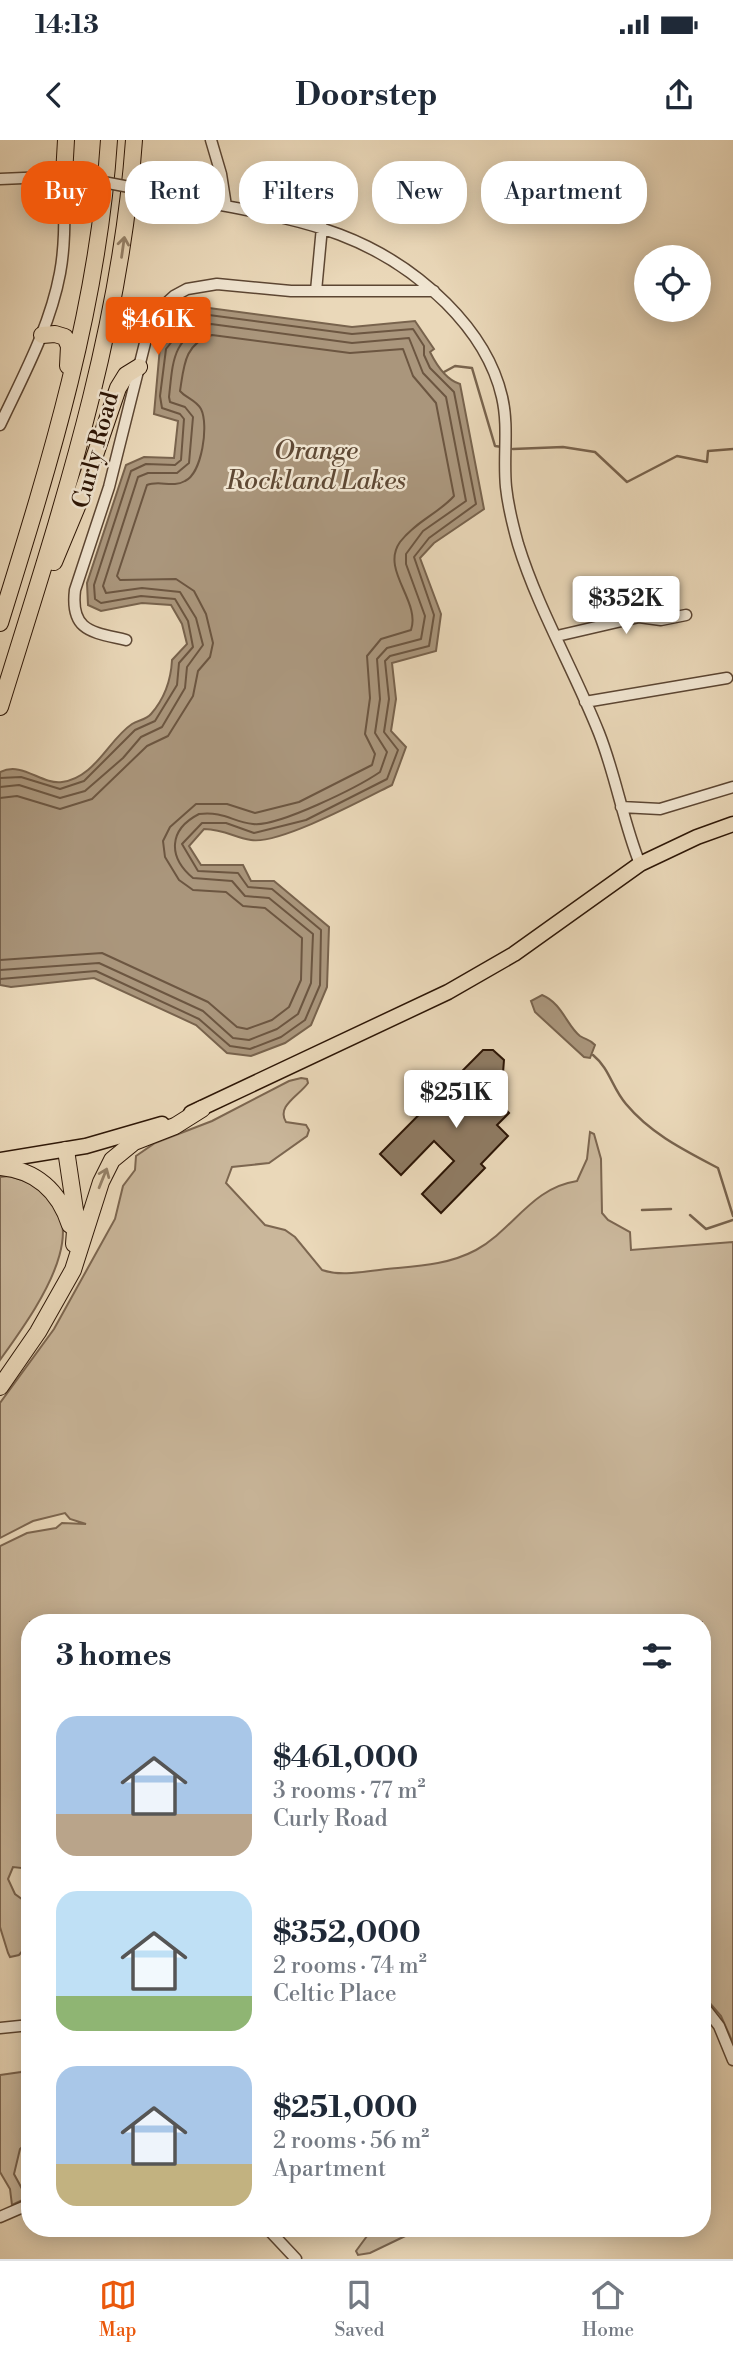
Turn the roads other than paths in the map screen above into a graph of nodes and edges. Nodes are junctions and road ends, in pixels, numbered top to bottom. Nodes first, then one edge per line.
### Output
1 (66, 140) edge
2 (110, 140) edge
3 (134, 140) edge
4 (211, 140) edge
5 (68, 161) edge
6 (21, 178) edge
7 (0, 179) edge
8 (111, 184) edge
9 (226, 206) junction
10 (65, 224) edge
11 (322, 228) junction
12 (316, 291) junction
13 (433, 291) junction
14 (42, 335) junction
15 (139, 367) junction
16 (0, 425) edge
17 (39, 498) junction
18 (686, 615) dead end
19 (0, 623) edge
20 (557, 636) junction
21 (126, 640) dead end
22 (19, 645) junction
23 (727, 678) dead end
24 (585, 702) junction
25 (0, 707) edge
26 (733, 787) edge
27 (621, 807) junction
28 (733, 824) edge
29 (640, 864) junction
30 (202, 1108) junction
31 (65, 1150) junction
32 (0, 1160) edge
33 (0, 1167) edge
34 (77, 1247) junction
35 (0, 1377) edge
36 (0, 1387) edge
37 (711, 2016) edge
38 (21, 2026) edge
39 (0, 2028) edge
40 (733, 2060) edge
41 (21, 2208) edge
42 (0, 2217) edge
43 (279, 2237) edge
44 (296, 2259) edge

1 - 5 highway
2 - 17 highway
22 -> 3 highway
4 - 9 street
6 - 7 street
8 - 9 street, bridge
9 - 11 street
10 - 14 street
11 - 12 street
11 - 13 street
12 - 13 street, Curly Road
12 - 15 street, Curly Road
13 - 20 street
14 - 16 street
14 - 17 highway
15 - 21 street, Curly Road
15 - 22 highway
17 - 19 highway
18 - 20 street
20 - 24 street
22 - 25 highway
23 - 24 street
24 - 27 street
26 - 27 street
27 - 29 street
28 - 29 main road
29 - 30 main road
30 - 31 main road
34 -> 30 highway
31 - 32 main road
31 - 34 highway
33 - 34 highway
34 - 35 highway
34 - 36 highway
37 - 40 street
38 - 39 street
41 - 42 street
43 - 44 street

